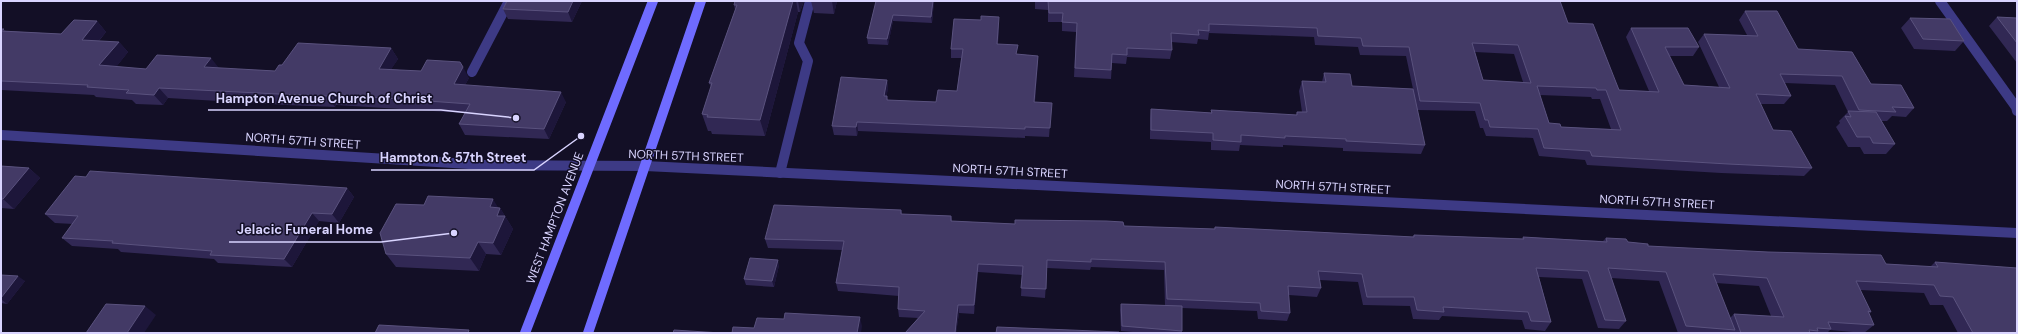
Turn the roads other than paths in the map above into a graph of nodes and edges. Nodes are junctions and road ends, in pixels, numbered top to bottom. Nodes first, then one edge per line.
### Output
1 (509, 1) edge
2 (653, 1) edge
3 (701, 1) edge
4 (810, 1) edge
5 (1940, 1) edge
6 (472, 72) dead end
7 (2017, 111) edge
8 (1, 135) edge
9 (590, 166) junction
10 (645, 166) junction
11 (780, 173) junction
12 (2017, 233) edge
13 (524, 333) edge
14 (588, 333) edge

1 - 6 street
2 - 9 main road, WEST HAMPTON AVENUE
3 - 10 main road
4 - 11 street
5 - 7 street
8 - 9 street, NORTH 57TH STREET
9 - 10 street, NORTH 57TH STREET
9 - 13 main road, WEST HAMPTON AVENUE
10 - 11 street, NORTH 57TH STREET
10 - 14 main road
11 - 12 street, NORTH 57TH STREET

